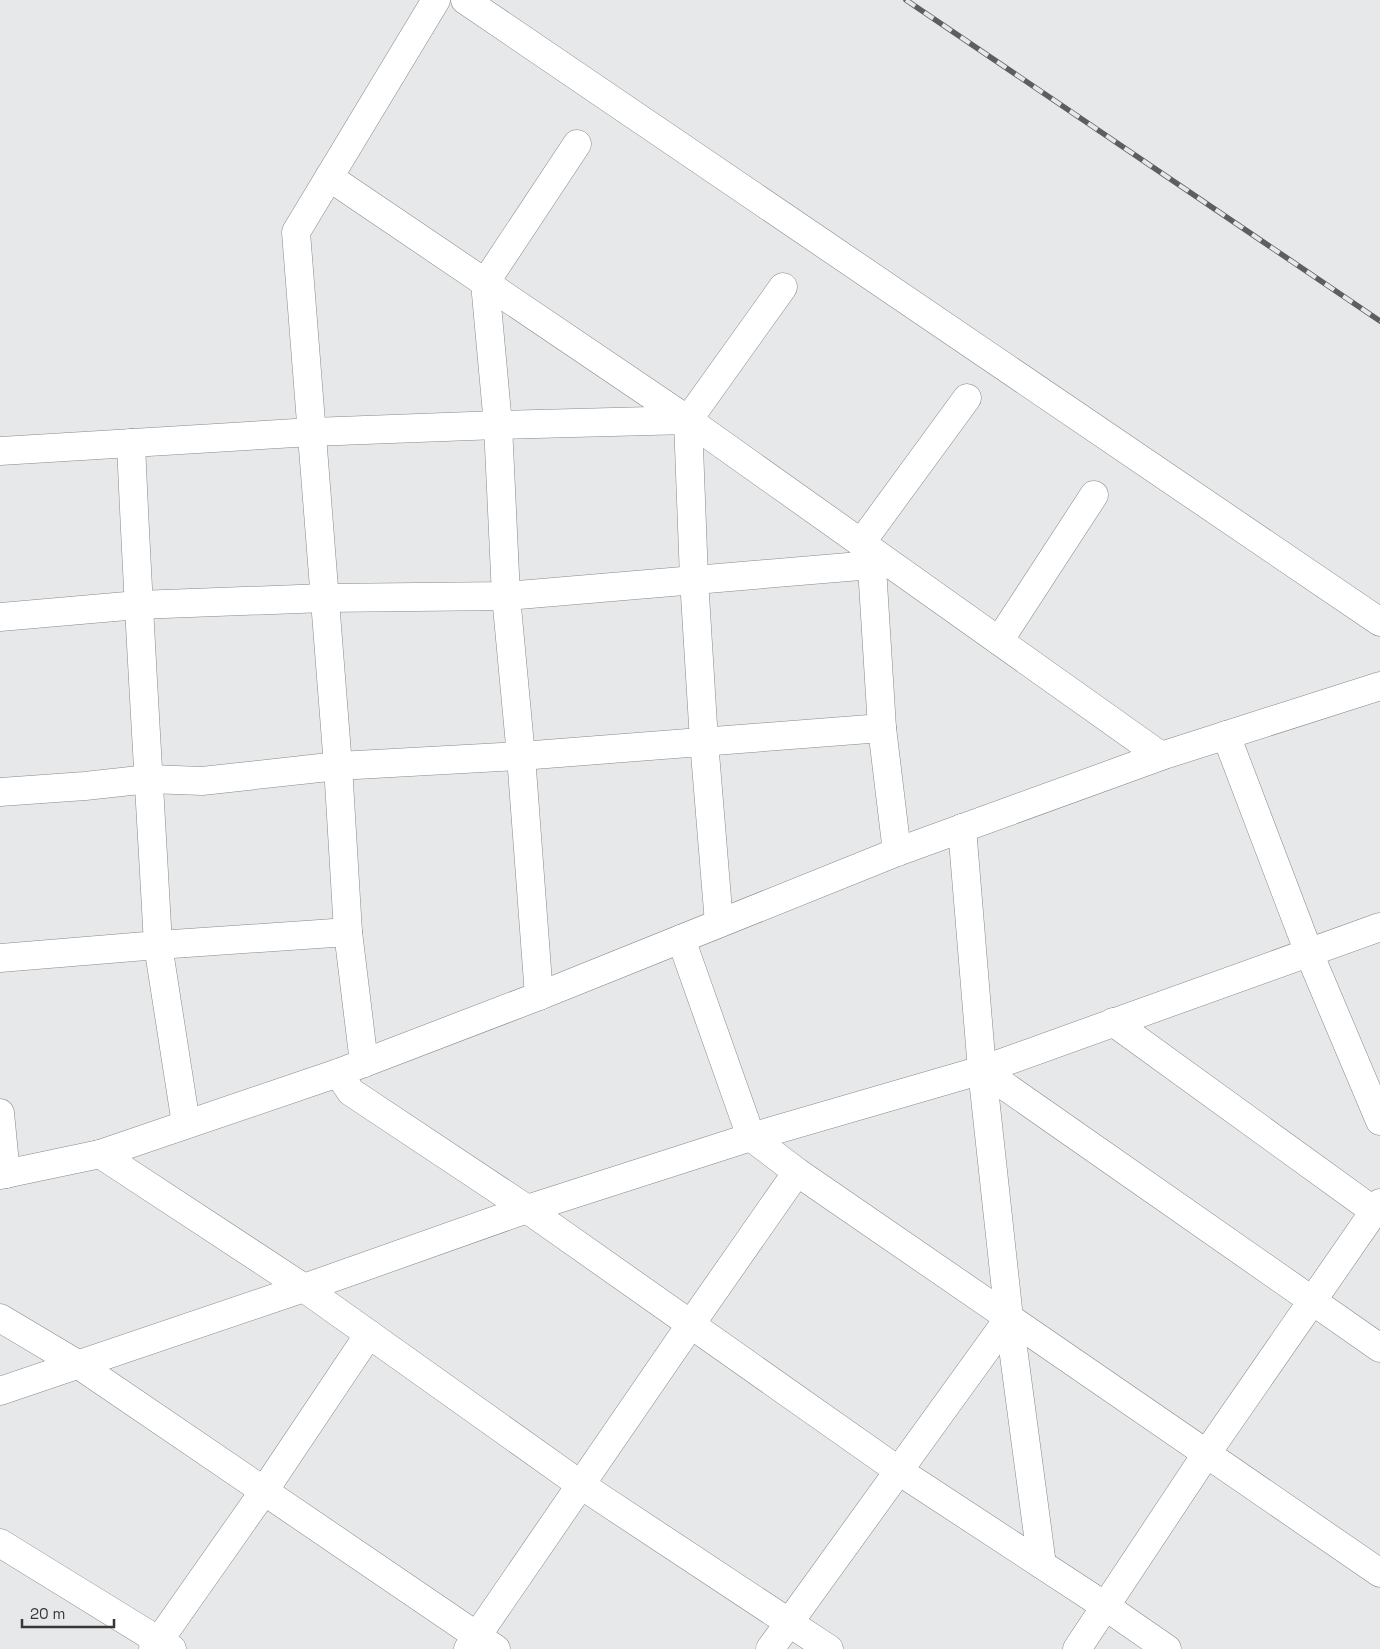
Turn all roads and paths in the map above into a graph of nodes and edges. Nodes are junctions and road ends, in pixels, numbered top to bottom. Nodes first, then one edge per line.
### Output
1 (436, 0) edge
2 (466, 0) edge
3 (577, 144) dead end
4 (329, 177) junction
5 (486, 283) junction
6 (783, 287) dead end
7 (967, 398) dead end
8 (688, 420) junction
9 (498, 425) junction
10 (312, 432) junction
11 (131, 443) junction
12 (0, 451) edge
13 (1094, 494) dead end
14 (868, 553) junction
15 (694, 579) junction
16 (506, 596) junction
17 (325, 598) junction
18 (138, 606) junction
19 (0, 617) edge
20 (1380, 622) edge
21 (999, 641) junction
22 (1380, 686) edge
23 (882, 728) junction
24 (1226, 735) junction
25 (704, 741) junction
26 (521, 756) junction
27 (1161, 756) junction
28 (338, 766) junction
29 (150, 779) junction
30 (0, 792) edge
31 (962, 828) junction
32 (897, 852) junction
33 (719, 924) junction
34 (1380, 927) edge
35 (348, 932) junction
36 (681, 939) junction
37 (158, 945) junction
38 (1310, 952) junction
39 (0, 958) edge
40 (539, 996) junction
41 (1113, 1022) junction
42 (364, 1063) junction
43 (982, 1070) junction
44 (338, 1073) junction
45 (0, 1113) edge
46 (1380, 1121) edge
47 (186, 1124) junction
48 (751, 1138) junction
49 (100, 1154) junction
50 (797, 1172) junction
51 (3, 1175) edge
52 (1377, 1207) edge
53 (528, 1209) junction
54 (304, 1288) junction
55 (1312, 1301) junction
56 (0, 1318) edge
57 (1009, 1318) junction
58 (691, 1324) junction
59 (369, 1334) junction
60 (1380, 1348) edge
61 (79, 1365) junction
62 (0, 1391) edge
63 (1207, 1454) junction
64 (899, 1471) junction
65 (581, 1485) junction
66 (264, 1491) junction
67 (0, 1543) edge
68 (1042, 1565) junction
69 (1380, 1573) edge
70 (1105, 1606) junction
71 (789, 1622) junction
72 (481, 1645) edge
73 (161, 1646) edge
74 (770, 1649) edge
75 (829, 1649) edge
76 (1076, 1649) edge
77 (1166, 1649) edge

1 - 4 street
2 - 20 street
3 - 5 street
4 - 5 street
4 - 10 street
5 - 8 street
5 - 9 street
6 - 8 street
7 - 14 street
8 - 9 street
8 - 14 street
8 - 15 street
9 - 10 street
9 - 16 street
10 - 11 street
10 - 17 street
11 - 12 street
11 - 18 street
13 - 21 street
14 - 15 street
14 - 21 street
14 - 23 street
15 - 16 street
15 - 25 street
16 - 17 street
16 - 26 street
17 - 18 street
17 - 28 street
18 - 19 street
18 - 29 street
21 - 27 street
22 - 24 street
23 - 25 street
23 - 32 street
24 - 27 street
24 - 38 street
25 - 26 street
25 - 33 street
26 - 28 street
26 - 40 street
27 - 31 street
28 - 29 street
28 - 35 street
29 - 30 street
29 - 37 street
31 - 32 street
31 - 43 street
32 - 33 street
33 - 36 street
34 - 38 street
35 - 37 street
35 - 42 street
36 - 40 street
36 - 48 street
37 - 39 street
37 - 47 street
38 - 41 street
38 - 46 street
40 - 42 street
41 - 43 street
41 - 52 street
42 - 44 street
43 - 48 street
43 - 55 street
43 - 57 street
44 - 47 street
44 - 53 street
45 - 51 street
47 - 49 street
48 - 50 street
48 - 53 street
49 - 51 street
49 - 54 street
50 - 57 street
50 - 58 street
52 - 55 street
53 - 54 street
53 - 58 street
54 - 59 street
54 - 61 street
55 - 60 street
55 - 63 street
56 - 61 street
57 - 63 street
57 - 64 street
57 - 68 street
58 - 64 street
58 - 65 street
59 - 65 street
59 - 66 street
61 - 62 street
61 - 66 street
63 - 69 street
63 - 70 street
64 - 68 street
64 - 71 street
65 - 71 street
65 - 72 street
66 - 72 street
66 - 73 street
67 - 73 street
68 - 70 street
70 - 76 street
70 - 77 street
71 - 74 street
71 - 75 street

